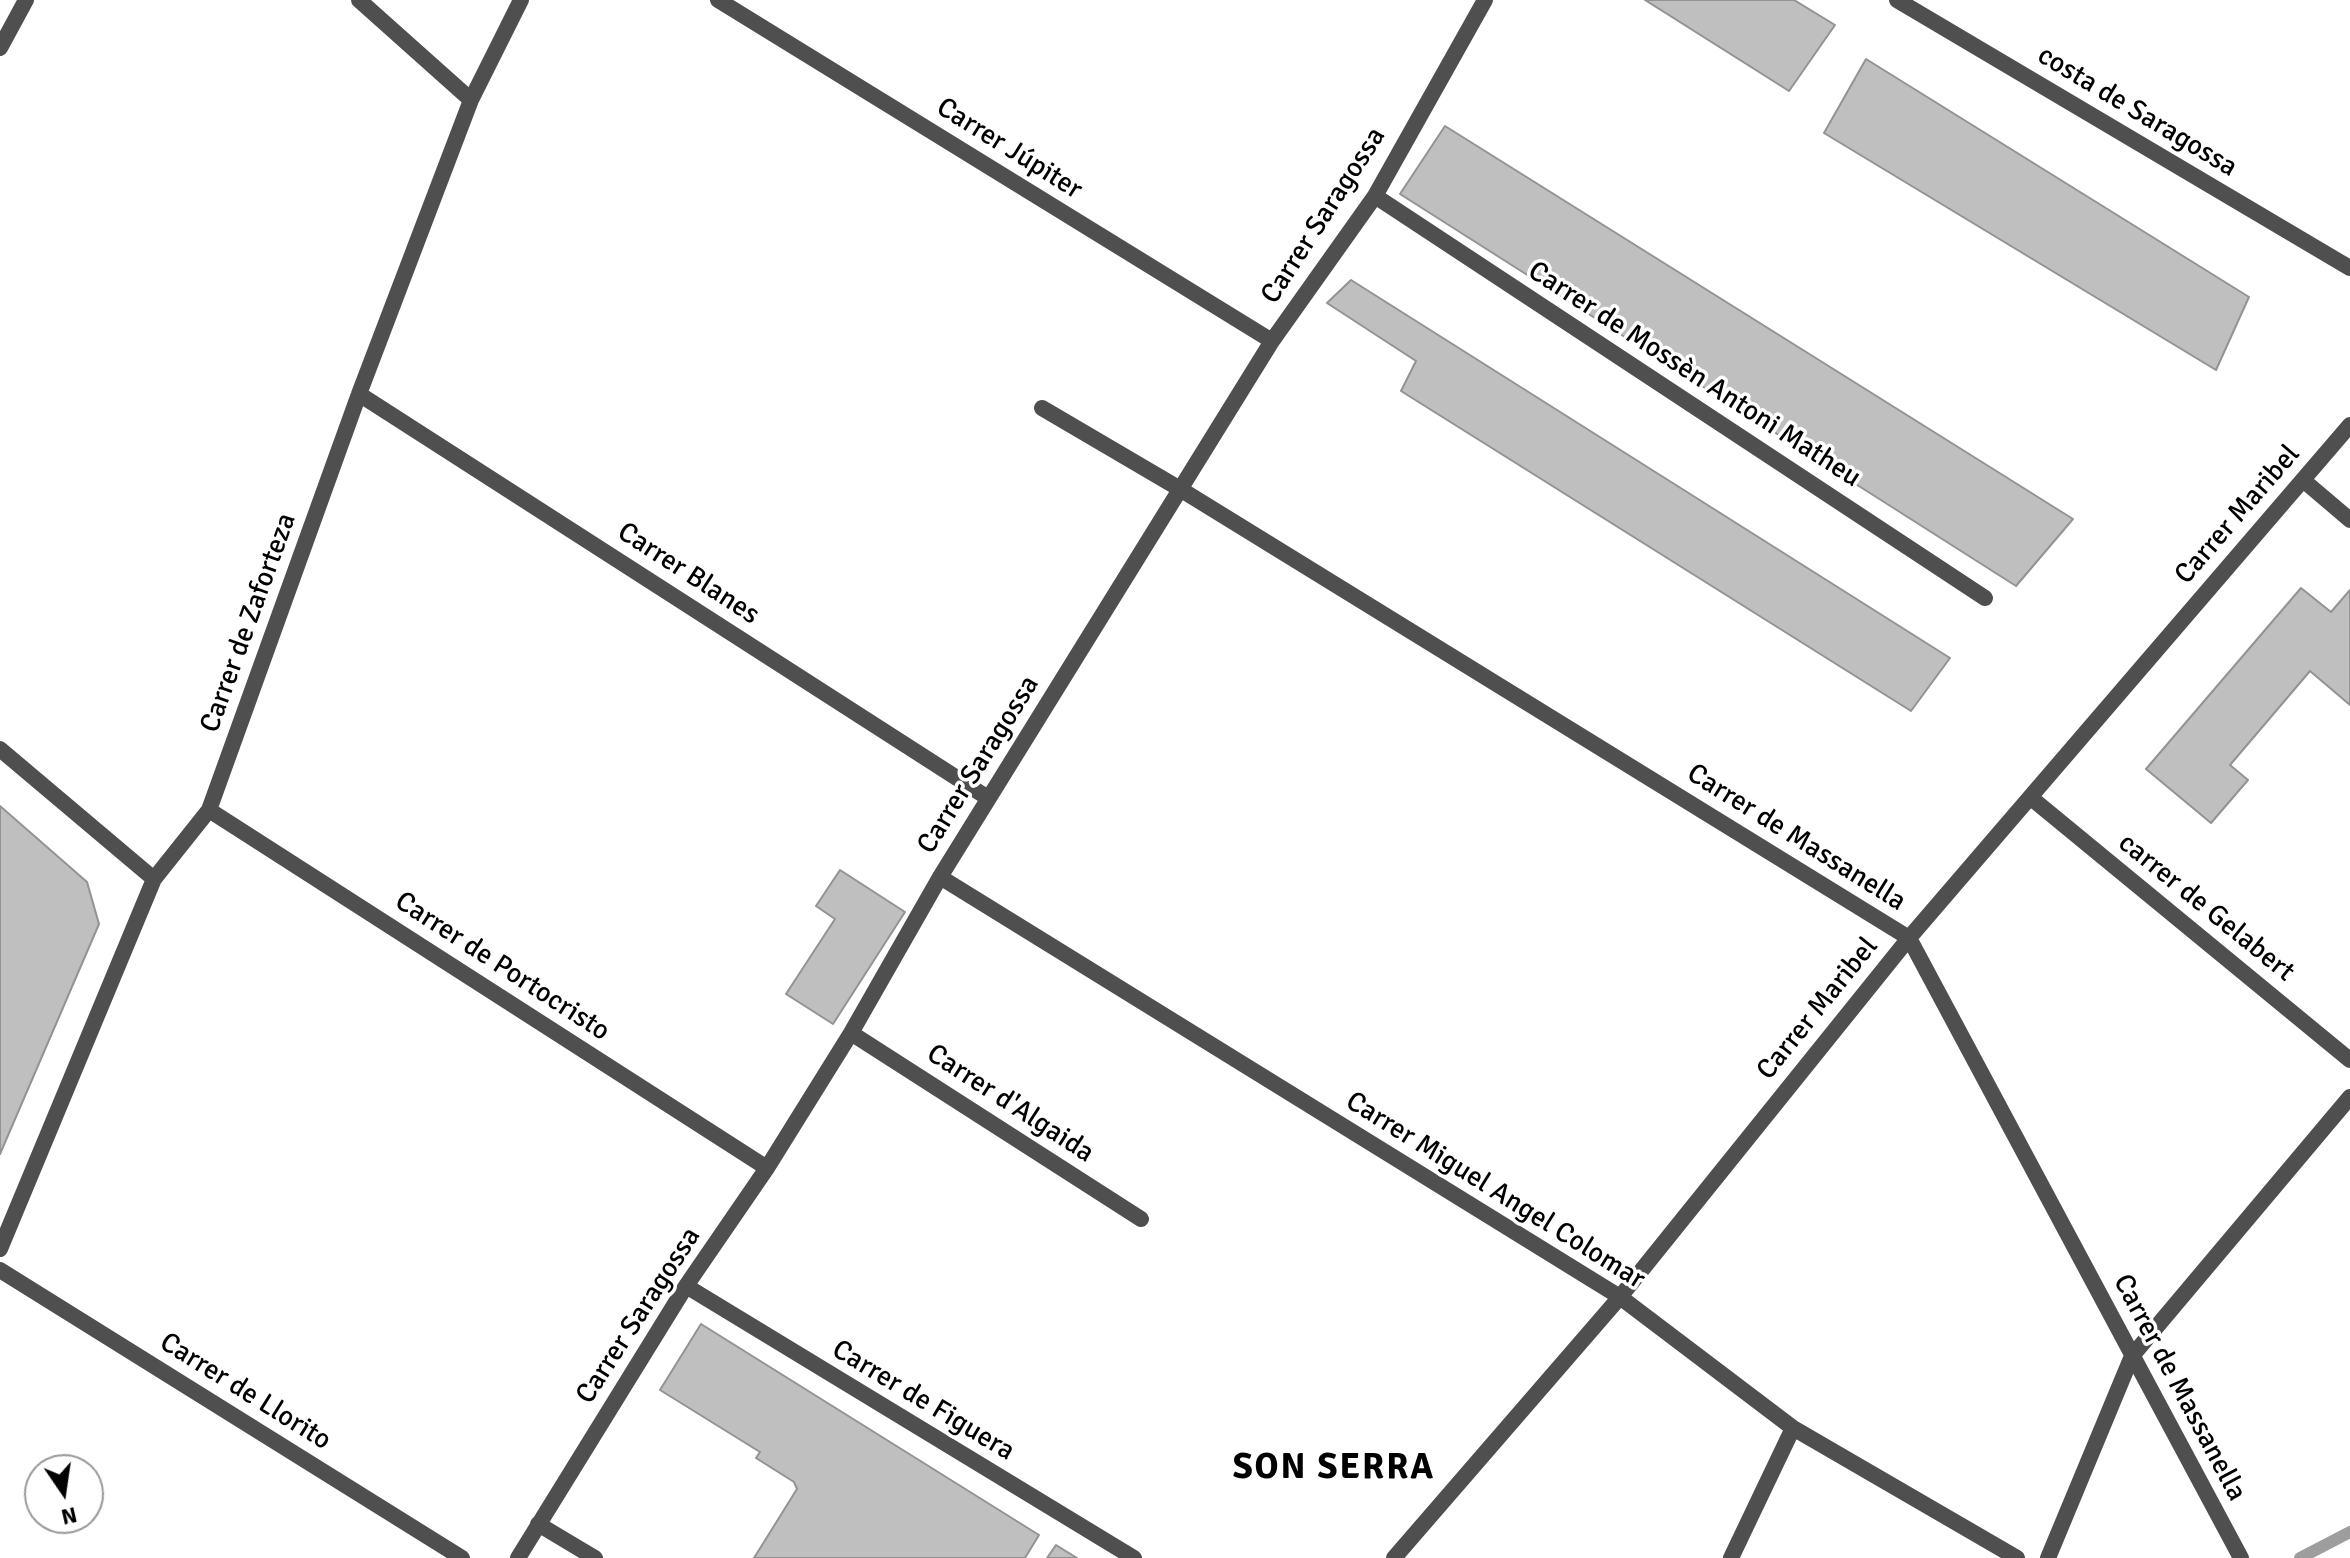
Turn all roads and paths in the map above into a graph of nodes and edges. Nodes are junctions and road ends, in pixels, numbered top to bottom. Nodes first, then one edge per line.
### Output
1 (26, 0) edge
2 (359, 0) edge
3 (521, 0) edge
4 (718, 0) edge
5 (1485, 0) edge
6 (1897, 0) edge
7 (0, 48) edge
8 (471, 100) junction
9 (1375, 196) junction
10 (2350, 268) edge
11 (1272, 341) junction
12 (359, 394) junction
13 (1042, 408) dead end
14 (2350, 425) edge
15 (2303, 480) junction
16 (1180, 489) junction
17 (2350, 520) edge
18 (1985, 598) dead end
19 (0, 749) edge
20 (2030, 797) junction
21 (988, 798) junction
22 (209, 810) junction
23 (940, 877) junction
24 (154, 879) junction
25 (1909, 938) junction
26 (851, 1033) junction
27 (2350, 1060) edge
28 (2350, 1097) edge
29 (767, 1168) junction
30 (1141, 1219) dead end
31 (0, 1249) edge
32 (0, 1270) edge
33 (686, 1286) junction
34 (1620, 1297) junction
35 (2132, 1356) junction
36 (1793, 1428) junction
37 (538, 1524) junction
38 (462, 1558) edge
39 (518, 1558) edge
40 (595, 1558) edge
41 (1134, 1558) edge
42 (1394, 1558) edge
43 (1731, 1558) edge
44 (2017, 1558) edge
45 (2048, 1558) edge
46 (2241, 1558) edge

1 - 7 street
2 - 8 street
3 - 8 street, Carrer de Zaforteza
4 - 11 street, Carrer Júpiter
5 - 9 street, Carrer Saragossa
6 - 10 street, costa de Saragossa
8 - 12 street, Carrer de Zaforteza
9 - 11 street, Carrer Saragossa
9 - 18 street, Carrer de Mossèn Antoni Matheu
11 - 16 street, Carrer Saragossa
12 - 21 street, Carrer Blanes
12 - 22 street, Carrer de Zaforteza
13 - 16 street, Carrer de Massanella
14 - 15 street, Carrer Maribel
15 - 17 street
15 - 20 street, Carrer Maribel
16 - 21 street, Carrer Saragossa
16 - 25 street, Carrer de Massanella
19 - 24 street
20 - 25 street, Carrer Maribel
20 - 27 street, carrer de Gelabert
21 - 23 street, Carrer Saragossa
22 - 24 street, Carrer de Zaforteza
22 - 29 street, Carrer de Portocristo
23 - 26 street, Carrer Saragossa
23 - 34 street, Carrer Miguel Angel Colomar
24 - 31 street, Carrer de Zaforteza
25 - 34 street, Carrer Maribel
25 - 35 street, Carrer de Massanella
26 - 29 street, Carrer Saragossa
26 - 30 street, Carrer d'Algaida
28 - 35 street
29 - 33 street, Carrer Saragossa
32 - 38 street, Carrer de Llorito
33 - 37 street, Carrer Saragossa
33 - 41 street, Carrer de Figuera
34 - 36 street, Carrer Miguel Angel Colomar
34 - 42 street, Carrer Maribel
35 - 45 street
35 - 46 street, Carrer de Massanella
36 - 43 street
36 - 44 street, Carrer Miguel Angel Colomar
37 - 39 street, Carrer Saragossa
37 - 40 street

